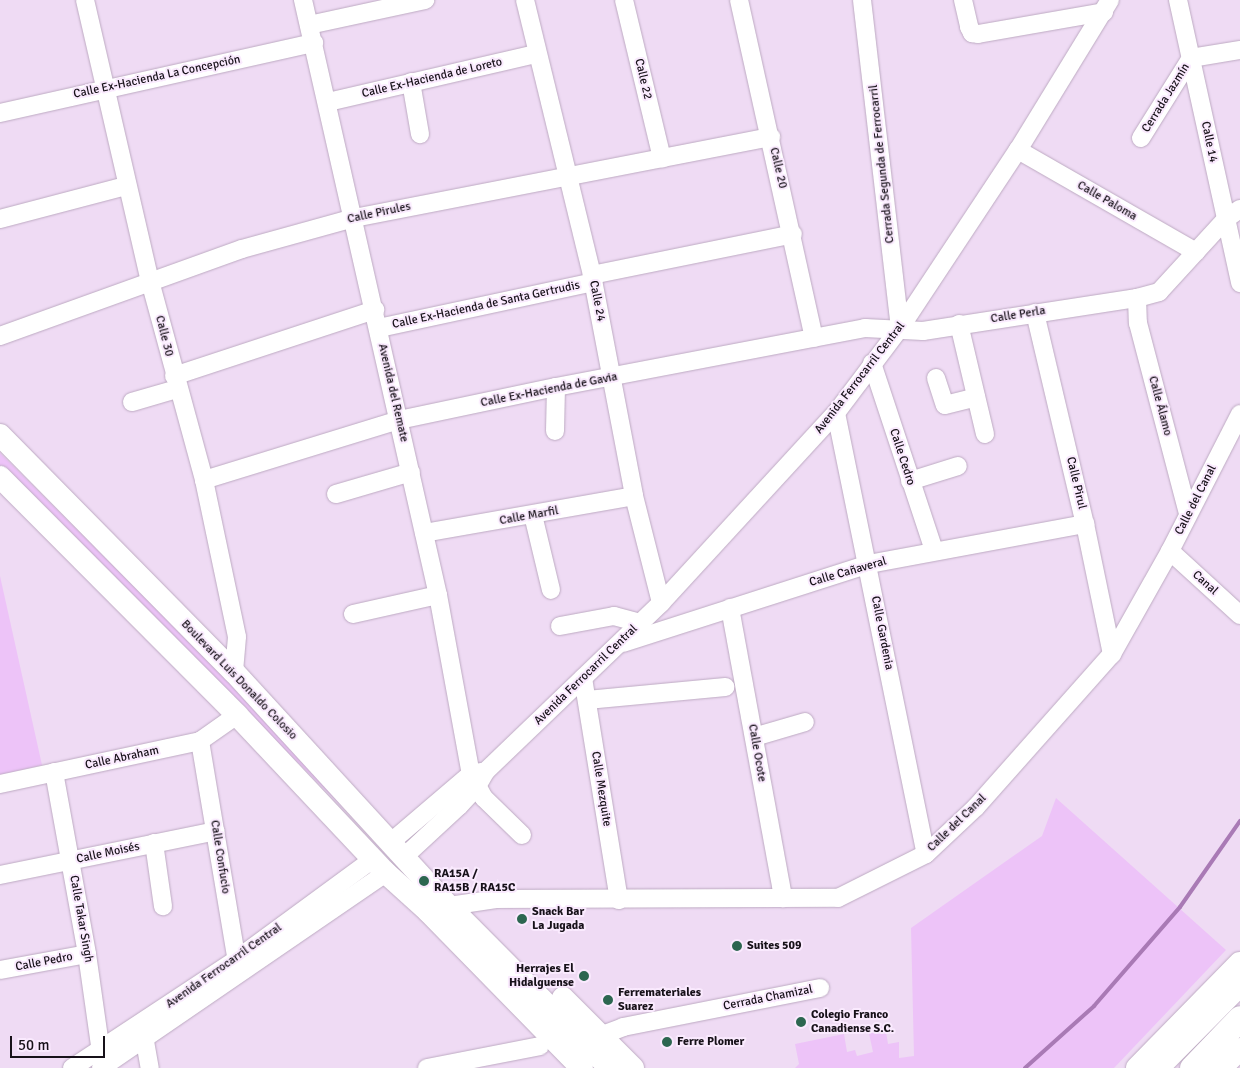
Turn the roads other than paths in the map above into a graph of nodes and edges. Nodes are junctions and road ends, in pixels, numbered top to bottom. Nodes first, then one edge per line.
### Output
1 (85, 0) edge
2 (303, 0) edge
3 (425, 0) edge
4 (525, 0) edge
5 (624, 0) edge
6 (739, 0) edge
7 (862, 0) edge
8 (963, 0) edge
9 (1178, 0) edge
10 (1107, 6) edge
11 (309, 25) junction
12 (314, 43) junction
13 (1240, 50) edge
14 (536, 54) junction
15 (1190, 58) junction
16 (411, 82) junction
17 (103, 88) junction
18 (328, 102) junction
19 (0, 113) edge
20 (420, 134) dead end
21 (771, 137) junction
22 (1141, 138) dead end
23 (1018, 150) junction
24 (662, 158) junction
25 (568, 176) junction
26 (126, 186) junction
27 (1240, 209) edge
28 (354, 218) junction
29 (0, 219) edge
30 (1226, 219) junction
31 (793, 234) junction
32 (1196, 252) junction
33 (592, 278) junction
34 (150, 281) junction
35 (1240, 283) edge
36 (1137, 298) junction
37 (375, 310) junction
38 (1035, 313) junction
39 (959, 324) junction
40 (379, 328) junction
41 (900, 328) junction
42 (0, 336) edge
43 (814, 338) junction
44 (872, 363) junction
45 (936, 378) dead end
46 (612, 379) junction
47 (176, 383) junction
48 (556, 387) junction
49 (976, 397) junction
50 (132, 402) dead end
51 (836, 413) junction
52 (1240, 414) edge
53 (399, 420) junction
54 (555, 431) dead end
55 (985, 434) dead end
56 (0, 435) edge
57 (958, 466) dead end
58 (411, 472) junction
59 (0, 477) edge
60 (204, 480) junction
61 (910, 481) junction
62 (336, 494) dead end
63 (634, 496) junction
64 (1188, 513) junction
65 (533, 515) junction
66 (1085, 524) junction
67 (424, 533) junction
68 (934, 551) junction
69 (1170, 551) junction
70 (868, 564) junction
71 (550, 590) dead end
72 (438, 595) junction
73 (661, 603) junction
74 (730, 608) junction
75 (354, 614) dead end
76 (1240, 615) edge
77 (641, 622) junction
78 (560, 626) dead end
79 (618, 645) junction
80 (1112, 654) junction
81 (234, 672) junction
82 (583, 678) junction
83 (725, 687) dead end
84 (587, 700) junction
85 (237, 715) junction
86 (805, 722) dead end
87 (754, 737) junction
88 (200, 741) junction
89 (54, 772) junction
90 (478, 778) junction
91 (0, 784) edge
92 (216, 831) junction
93 (522, 835) dead end
94 (154, 843) junction
95 (398, 849) junction
96 (926, 854) junction
97 (70, 861) junction
98 (379, 866) junction
99 (0, 875) edge
100 (783, 898) junction
101 (619, 900) junction
102 (163, 906) dead end
103 (449, 906) junction
104 (466, 936) junction
105 (87, 954) junction
106 (1240, 963) edge
107 (238, 966) junction
108 (498, 969) junction
109 (0, 970) edge
110 (1240, 982) edge
111 (820, 988) dead end
112 (1240, 1018) edge
113 (143, 1030) junction
114 (600, 1036) junction
115 (540, 1046) junction
116 (1240, 1049) edge
117 (101, 1061) edge
118 (72, 1068) edge
119 (150, 1068) edge
120 (427, 1068) edge
121 (561, 1068) edge
122 (582, 1068) edge
123 (610, 1068) edge
124 (633, 1068) edge
125 (1137, 1068) edge
126 (1155, 1068) edge
127 (1192, 1068) edge
128 (1221, 1068) edge

1 - 17 street, Calle 30
2 - 11 street, Avenida del Remate
3 - 11 street
4 - 14 street, Calle 24
5 - 24 street, Calle 22
6 - 21 street, Calle 20
7 - 41 street, Cerrada Segunda de Ferrocarril
8 - 10 street
9 - 15 street, Calle 14
10 - 23 street, Avenida Ferrocarril Central
11 - 12 street, Avenida del Remate
12 - 17 street, Calle Ex-Hacienda La Concepción
12 - 18 street, Avenida del Remate
13 - 15 street
14 - 16 street, Calle Ex-Hacienda de Loreto
14 - 25 street, Calle 24
15 - 22 street, Cerrada Jazmín
15 - 30 street, Calle 14
16 - 18 street, Calle Ex-Hacienda de Loreto
16 - 20 street
17 - 19 street, Calle Ex-Hacienda La Concepción
17 - 26 street, Calle 30
18 - 28 street, Avenida del Remate
21 - 24 street, Calle Pirules
21 - 31 street, Calle 20
23 - 32 street, Calle Paloma
23 - 41 street, Avenida Ferrocarril Central
24 - 25 street, Calle Pirules
25 - 28 street, Calle Pirules
25 - 33 street, Calle 24
26 - 29 street
26 - 34 street, Calle 30
27 - 30 street, Calle Perla
28 - 34 street, Calle Pirules
28 - 37 street, Avenida del Remate
30 - 32 street, Calle Perla
30 - 35 street, Calle 14
31 - 33 street, Calle Ex-Hacienda de Santa Gertrudis
31 - 43 street, Calle 20
32 - 36 street, Calle Perla
33 - 40 street, Calle Ex-Hacienda de Santa Gertrudis
33 - 46 street, Calle 24
34 - 42 street, Calle Pirules
34 - 47 street, Calle 30
36 - 38 street, Calle Perla
36 - 64 street, Calle Álamo
37 - 40 street, Avenida del Remate
37 - 47 street, Calle Ex-Hacienda de Santa Gertrudis
38 - 39 street, Calle Perla
38 - 66 street, Calle Pirul
39 - 41 street, Calle Perla
39 - 49 street
40 - 53 street, Avenida del Remate
41 - 43 street, Calle Ex-Hacienda de Gavia
41 - 44 street, Avenida Ferrocarril Central
43 - 46 street, Calle Ex-Hacienda de Gavia
44 - 51 street, Avenida Ferrocarril Central
44 - 61 street, Calle Cedro
45 - 49 street
46 - 48 street, Calle Ex-Hacienda de Gavia
46 - 63 street, Calle 24
47 - 50 street, Calle Ex-Hacienda de Santa Gertrudis
47 - 60 street, Calle 30
48 - 53 street, Calle Ex-Hacienda de Gavia
48 - 54 street
49 - 55 street
51 - 70 street, Calle Gardenia
51 - 73 street, Avenida Ferrocarril Central
52 - 64 street, Calle del Canal
53 - 58 street, Avenida del Remate
53 - 60 street, Calle Ex-Hacienda de Gavia
56 - 81 main road, Boulevard Luis Donaldo Colosio
57 - 61 street
58 - 62 street
58 - 67 street, Avenida del Remate
59 - 85 main road, Boulevard Luis Donaldo Colosio
60 - 81 street, Calle 30
61 - 68 street, Calle Cedro
63 - 65 street, Calle Marfil
63 - 73 street, Calle 24
64 - 69 street, Calle del Canal
65 - 67 street, Calle Marfil
65 - 71 street
66 - 68 street, Calle Cañaveral
66 - 80 street, Calle Pirul
67 - 72 street, Avenida del Remate
68 - 70 street, Calle Cañaveral
69 - 76 street, Canal
69 - 80 street, Calle del Canal
70 - 74 street, Calle Cañaveral
70 - 96 street, Calle Gardenia
72 - 75 street
72 - 90 street, Avenida del Remate
73 - 77 street, Avenida Ferrocarril Central
74 - 79 street, Calle Cañaveral
74 - 87 street, Calle Ocote
77 - 78 street
77 - 79 street, Avenida Ferrocarril Central
79 - 82 street, Avenida Ferrocarril Central
80 - 96 street, Calle del Canal
81 - 95 main road, Boulevard Luis Donaldo Colosio
82 - 84 street, Calle Mezquite
82 - 90 street, Avenida Ferrocarril Central
83 - 84 street
84 - 101 street, Calle Mezquite
85 - 88 street, Calle Abraham
85 - 98 main road, Boulevard Luis Donaldo Colosio
86 - 87 street
87 - 100 street, Calle Ocote
88 - 89 street, Calle Abraham
88 - 92 street, Calle Confucio
89 - 91 street, Calle Abraham
89 - 97 street, Calle Takar Singh
90 - 93 street
90 - 95 street, Avenida Ferrocarril Central
92 - 94 street, Calle Moisés
92 - 107 street, Calle Confucio
94 - 97 street, Calle Moisés
94 - 102 street
95 - 103 main road, Boulevard Luis Donaldo Colosio
96 - 100 street, Calle del Canal
97 - 99 street, Calle Moisés
97 - 105 street, Calle Takar Singh
98 - 104 main road, Boulevard Luis Donaldo Colosio
98 - 107 street, Avenida Ferrocarril Central
100 - 101 street, Calle del Canal
101 - 103 street, Calle del Canal
103 - 104 main road, Boulevard Luis Donaldo Colosio
104 - 108 main road, Boulevard Luis Donaldo Colosio
104 - 114 main road, Boulevard Luis Donaldo Colosio
104 - 115 main road, Boulevard Luis Donaldo Colosio
105 - 109 street, Calle Pedro
105 - 117 street, Calle Takar Singh
106 - 125 main road
107 - 113 street, Avenida Ferrocarril Central
108 - 122 main road, Boulevard Luis Donaldo Colosio
108 - 123 main road, Boulevard Luis Donaldo Colosio
110 - 126 highway
111 - 114 street, Cerrada Chamizal
112 - 127 highway
113 - 117 street, Avenida Ferrocarril Central
113 - 119 street
114 - 124 main road, Boulevard Luis Donaldo Colosio
115 - 120 street
115 - 121 main road, Boulevard Luis Donaldo Colosio
116 - 128 main road
117 - 118 street, Avenida Ferrocarril Central

